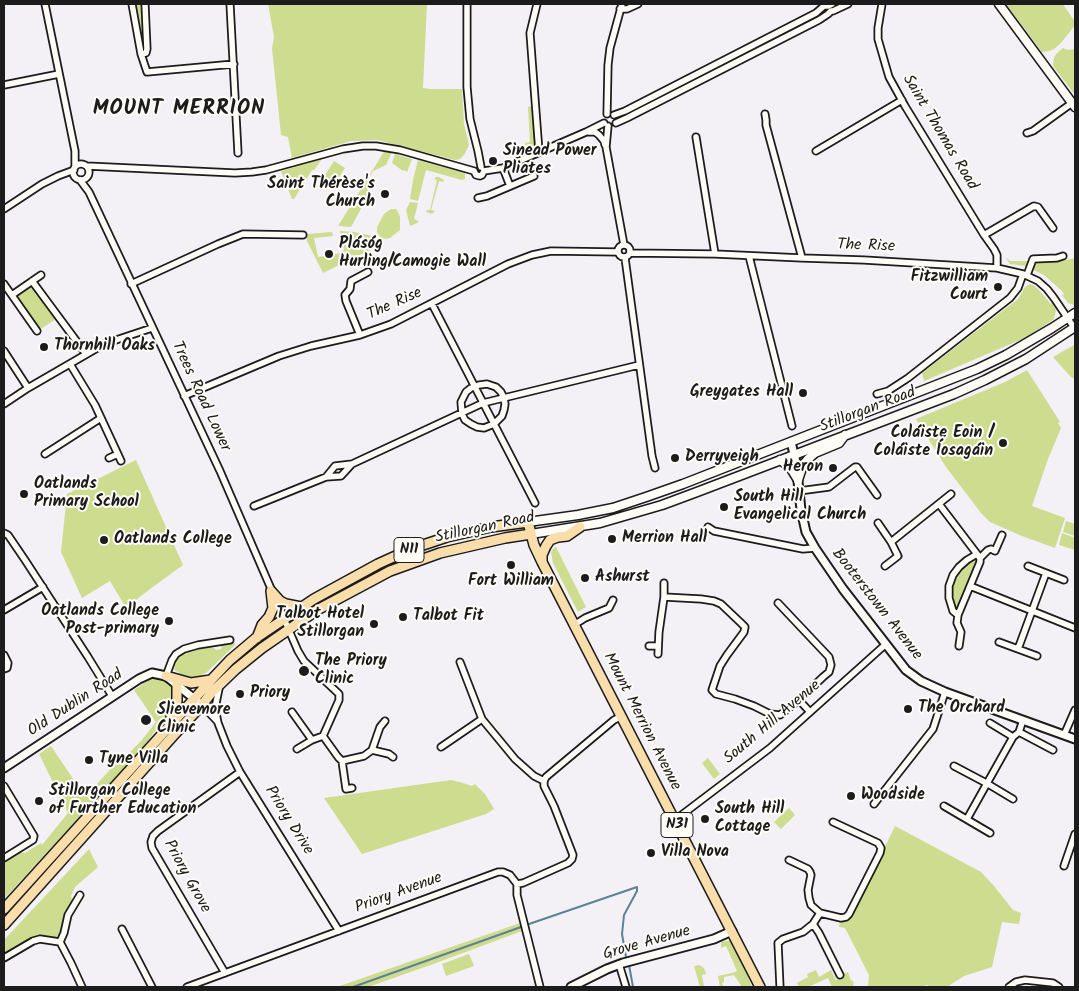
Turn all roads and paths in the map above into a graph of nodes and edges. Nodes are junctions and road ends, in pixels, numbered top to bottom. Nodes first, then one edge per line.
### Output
1 (46, 4) edge
2 (132, 4) edge
3 (145, 4) edge
4 (230, 4) edge
5 (467, 4) edge
6 (537, 4) edge
7 (638, 4) edge
8 (848, 4) edge
9 (882, 4) edge
10 (999, 4) edge
11 (621, 7) edge
12 (826, 8) edge
13 (141, 54) junction
14 (234, 64) junction
15 (59, 74) junction
16 (4, 85) edge
17 (902, 100) junction
18 (1074, 105) edge
19 (611, 114) junction
20 (765, 114) dead end
21 (616, 123) junction
22 (606, 124) junction
23 (586, 132) junction
24 (1027, 133) dead end
25 (696, 137) dead end
26 (606, 147) junction
27 (75, 151) junction
28 (816, 151) dead end
29 (540, 152) junction
30 (238, 153) dead end
31 (85, 165) junction
32 (100, 166) junction
33 (503, 168) junction
34 (483, 169) junction
35 (74, 171) junction
36 (88, 176) junction
37 (534, 176) dead end
38 (80, 180) junction
39 (510, 186) junction
40 (88, 192) junction
41 (478, 198) dead end
42 (4, 209) edge
43 (1052, 228) dead end
44 (303, 235) dead end
45 (984, 235) junction
46 (624, 245) junction
47 (618, 252) junction
48 (631, 253) junction
49 (715, 254) junction
50 (749, 256) junction
51 (1063, 256) dead end
52 (625, 258) junction
53 (802, 258) junction
54 (997, 268) junction
55 (368, 272) dead end
56 (1025, 274) junction
57 (42, 275) dead end
58 (32, 281) junction
59 (4, 284) edge
60 (131, 284) junction
61 (12, 295) junction
62 (432, 304) junction
63 (1075, 313) edge
64 (1068, 318) junction
65 (152, 328) junction
66 (1075, 328) edge
67 (37, 331) dead end
68 (360, 335) junction
69 (4, 351) edge
70 (86, 354) junction
71 (70, 364) junction
72 (639, 365) junction
73 (474, 386) junction
74 (28, 388) junction
75 (877, 394) dead end
76 (184, 396) junction
77 (504, 398) junction
78 (483, 403) junction
79 (4, 404) edge
80 (462, 414) junction
81 (101, 418) junction
82 (494, 424) junction
83 (792, 426) dead end
84 (819, 431) junction
85 (844, 436) junction
86 (791, 442) junction
87 (824, 444) junction
88 (45, 454) dead end
89 (118, 454) junction
90 (795, 455) junction
91 (109, 458) dead end
92 (121, 460) dead end
93 (780, 460) junction
94 (352, 464) junction
95 (655, 468) dead end
96 (326, 477) junction
97 (798, 480) junction
98 (800, 491) junction
99 (951, 494) dead end
100 (877, 495) dead end
101 (535, 503) dead end
102 (939, 504) junction
103 (254, 506) dead end
104 (552, 518) junction
105 (528, 522) junction
106 (878, 524) dead end
107 (580, 527) junction
108 (708, 527) dead end
109 (4, 533) edge
110 (531, 534) junction
111 (1002, 535) dead end
112 (891, 542) junction
113 (815, 548) junction
114 (978, 556) junction
115 (542, 562) junction
116 (885, 566) dead end
117 (1028, 566) dead end
118 (1046, 573) junction
119 (1064, 580) dead end
120 (664, 583) dead end
121 (43, 586) junction
122 (970, 586) junction
123 (271, 591) junction
124 (664, 597) junction
125 (613, 600) dead end
126 (778, 603) dead end
127 (301, 607) junction
128 (4, 610) edge
129 (1032, 611) junction
130 (958, 614) junction
131 (284, 618) junction
132 (574, 625) junction
133 (1075, 628) edge
134 (288, 630) junction
135 (256, 638) junction
136 (230, 640) dead end
137 (999, 642) dead end
138 (216, 643) junction
139 (886, 644) junction
140 (650, 646) dead end
141 (658, 646) junction
142 (959, 646) dead end
143 (1018, 649) junction
144 (217, 650) dead end
145 (658, 654) dead end
146 (4, 655) edge
147 (1037, 656) dead end
148 (460, 662) dead end
149 (4, 669) edge
150 (166, 676) junction
151 (211, 680) junction
152 (176, 684) junction
153 (221, 684) junction
154 (945, 692) junction
155 (112, 696) junction
156 (193, 699) junction
157 (799, 700) junction
158 (202, 705) junction
159 (1075, 710) edge
160 (292, 712) dead end
161 (810, 712) junction
162 (622, 716) junction
163 (482, 719) junction
164 (1023, 720) junction
165 (385, 721) dead end
166 (218, 723) junction
167 (990, 723) dead end
168 (168, 726) junction
169 (1019, 732) junction
170 (1064, 735) junction
171 (323, 736) junction
172 (1014, 737) junction
173 (1075, 739) edge
174 (312, 740) junction
175 (441, 747) dead end
176 (297, 749) dead end
177 (372, 750) junction
178 (1053, 750) dead end
179 (392, 757) dead end
180 (342, 761) junction
181 (954, 766) dead end
182 (4, 768) edge
183 (240, 772) junction
184 (544, 781) junction
185 (988, 784) junction
186 (4, 786) edge
187 (352, 788) dead end
188 (1013, 799) dead end
189 (874, 804) dead end
190 (944, 806) dead end
191 (967, 819) junction
192 (675, 820) junction
193 (833, 822) dead end
194 (990, 833) dead end
195 (1075, 834) edge
196 (4, 858) edge
197 (789, 860) dead end
198 (1064, 866) dead end
199 (517, 884) junction
200 (80, 895) dead end
201 (4, 909) edge
202 (820, 913) junction
203 (4, 924) edge
204 (813, 924) junction
205 (122, 929) dead end
206 (339, 931) junction
207 (732, 931) junction
208 (60, 942) junction
209 (4, 958) edge
210 (619, 964) junction
211 (225, 973) junction
212 (840, 975) dead end
213 (82, 987) edge
214 (152, 987) edge
215 (187, 987) edge
216 (540, 987) edge
217 (571, 987) edge
218 (626, 987) edge
219 (760, 987) edge
220 (780, 987) edge
221 (1010, 987) edge
222 (1059, 987) edge

1 - 15 street
2 - 13 street
3 - 13 street
4 - 14 street
5 - 34 street
6 - 29 street
7 - 11 street
8 - 12 street
9 - 17 street, Saint Thomas Road
10 - 18 main road
11 - 19 street
12 - 19 street
12 - 21 street
13 - 14 street
14 - 30 street
15 - 16 street
15 - 27 street
17 - 28 street
17 - 45 street, Saint Thomas Road
18 - 24 street
19 - 21 street
19 - 22 street
20 - 53 street
21 - 22 street
22 - 23 street
22 - 26 street
23 - 26 street
23 - 29 street
25 - 49 street
26 - 46 street
27 - 31 street
27 - 35 street
29 - 33 street
31 - 32 street
31 - 35 street
31 - 36 street
32 - 34 street
32 - 36 street
33 - 34 street
33 - 39 street
35 - 38 street
35 - 42 street
36 - 38 street
36 - 40 street
37 - 39 street
38 - 40 street, Trees Road Lower
39 - 41 street
40 - 60 street, Trees Road Lower
43 - 45 street
44 - 60 street
45 - 54 street, Saint Thomas Road
46 - 47 street
46 - 48 street
47 - 52 street
47 - 62 street, The Rise
48 - 49 street, The Rise
48 - 52 street
49 - 50 street, The Rise
50 - 53 street, The Rise
50 - 83 street
51 - 56 street
52 - 72 street
53 - 54 street, The Rise
54 - 56 street, The Rise
55 - 68 street
56 - 64 street, The Rise
56 - 75 street
57 - 58 street
58 - 61 street
58 - 70 street
59 - 61 street
60 - 65 street, Trees Road Lower
61 - 67 street
62 - 68 street, The Rise
62 - 73 street
63 - 64 main road, Stillorgan Road
64 - 66 street, The Rise
64 - 84 main road, Stillorgan Road
65 - 70 street
65 - 76 street, Trees Road Lower
66 - 85 main road, Stillorgan Road
68 - 76 street, The Rise
69 - 74 street
70 - 71 street
71 - 74 street
71 - 81 street
72 - 77 street
72 - 95 street
73 - 77 street
73 - 78 street
73 - 80 street
74 - 79 street
76 - 123 street, Trees Road Lower
77 - 78 street
77 - 82 street
78 - 80 street
78 - 82 street
80 - 82 street
80 - 94 street
81 - 88 street
81 - 89 street
82 - 101 street
84 - 86 main road, Stillorgan Road
84 - 87 main road
85 - 87 main road, Stillorgan Road
85 - 97 main road
86 - 90 street, Booterstown Avenue
86 - 104 main road, Stillorgan Road
87 - 90 main road, Stillorgan Road
89 - 91 street
89 - 92 street
90 - 93 main road, Stillorgan Road
90 - 97 street, Booterstown Avenue
93 - 97 main road
93 - 107 main road, Stillorgan Road
94 - 96 street
94 - 96 street
96 - 103 street
97 - 98 street, Booterstown Avenue
98 - 100 street
98 - 113 street, Booterstown Avenue
99 - 102 street
102 - 112 street
102 - 114 street
104 - 105 main road, Stillorgan Road
104 - 107 main road
105 - 110 highway, Mount Merrion Avenue / N31
105 - 127 highway, Stillorgan Road / N11
106 - 112 street
107 - 110 main road, Stillorgan Road
107 - 115 highway
108 - 113 street
109 - 121 street
110 - 115 highway, Mount Merrion Avenue / N31
110 - 134 highway, Stillorgan Road / N11
111 - 114 street
112 - 116 street
113 - 139 street, Booterstown Avenue
114 - 122 street
114 - 130 street
115 - 132 highway, Mount Merrion Avenue / N31
117 - 118 street
118 - 119 street
118 - 129 street
120 - 124 street
121 - 128 street
121 - 155 street
122 - 129 street
122 - 130 street
123 - 127 highway
123 - 131 street, Trees Road Lower
123 - 135 highway
124 - 141 street
124 - 157 street
125 - 132 street
126 - 157 street
127 - 131 highway, Stillorgan Road / N11
129 - 133 street
129 - 143 street
130 - 142 street
131 - 134 street, Trees Road Lower
131 - 135 highway, Stillorgan Road / N11
132 - 162 highway, Mount Merrion Avenue / N31
134 - 153 highway, Stillorgan Road / N11
134 - 171 street, Trees Road Lower
135 - 151 highway, Stillorgan Road / N11
136 - 138 street
137 - 143 street
138 - 144 street
138 - 150 street
139 - 154 street, Booterstown Avenue
139 - 161 street, South Hill Avenue
140 - 141 street
141 - 145 street
143 - 147 street
146 - 149 street
148 - 163 street
150 - 151 highway
150 - 152 street
150 - 155 street, Old Dublin Road
151 - 156 highway, Stillorgan Road / N11
152 - 156 street
152 - 168 highway, N11
153 - 158 highway, Stillorgan Road / N11
153 - 166 street, Priory Drive
154 - 164 street, Booterstown Avenue
154 - 189 street
155 - 182 street, Old Dublin Road
156 - 158 street
156 - 168 highway, Stillorgan Road / N11
157 - 161 street
158 - 166 street, Priory Drive
158 - 203 highway, Stillorgan Road / N11
159 - 170 street
160 - 174 street
161 - 192 street, South Hill Avenue
162 - 184 street
162 - 192 highway, Mount Merrion Avenue / N31
163 - 175 street
163 - 184 street
164 - 169 street
164 - 170 street, Booterstown Avenue
165 - 177 street
166 - 183 street, Priory Drive
167 - 172 street
168 - 201 highway, Stillorgan Road / N11
169 - 172 street
169 - 178 street
170 - 173 street, Booterstown Avenue
171 - 174 street
171 - 180 street
172 - 185 street
174 - 176 street
177 - 179 street
177 - 180 street
180 - 187 street
181 - 185 street
183 - 206 street, Priory Drive
183 - 211 street, Priory Grove
184 - 199 street
185 - 188 street
185 - 191 street
186 - 196 street
190 - 191 street
191 - 194 street
192 - 207 highway, Mount Merrion Avenue / N31
193 - 202 street
195 - 198 street
197 - 202 street
199 - 206 street, Priory Avenue
199 - 216 street
200 - 208 street
202 - 204 street
204 - 212 street
204 - 220 street
205 - 214 street
206 - 211 street, Priory Avenue
207 - 210 street, Grove Avenue
207 - 219 highway, Mount Merrion Avenue / N31
208 - 209 street
208 - 213 street
210 - 217 street, Grove Avenue
210 - 218 street
211 - 215 street, Priory Avenue
221 - 222 street

